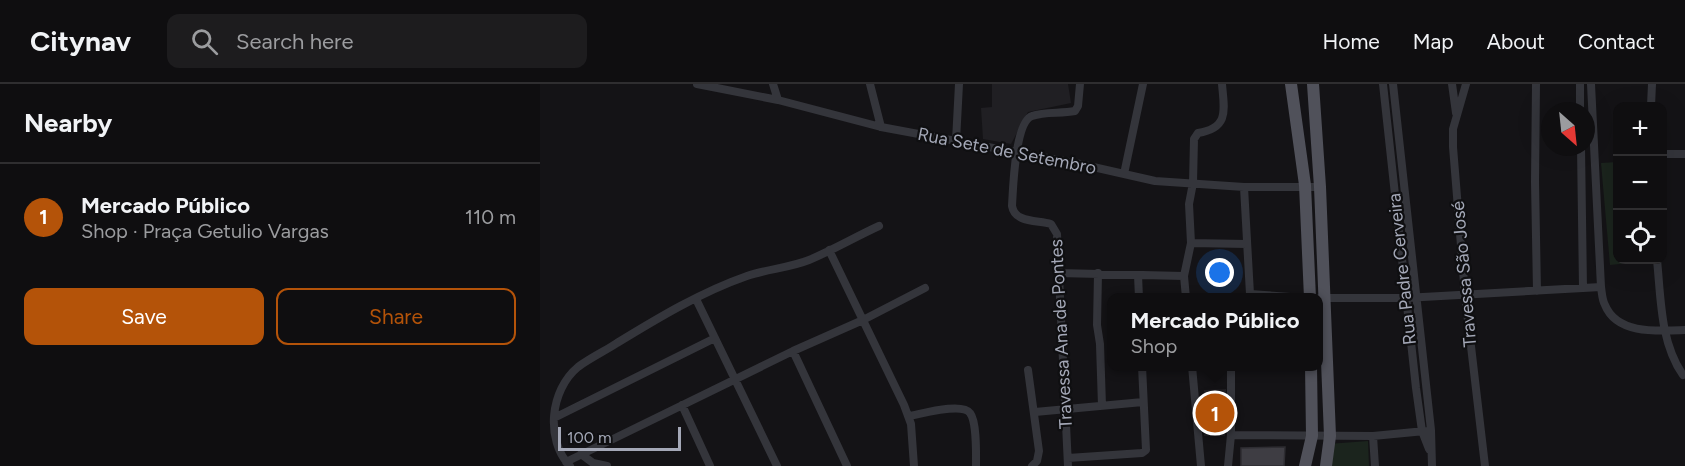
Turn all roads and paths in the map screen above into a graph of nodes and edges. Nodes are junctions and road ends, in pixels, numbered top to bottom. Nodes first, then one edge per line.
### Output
1 (697, 84) edge
2 (773, 84) edge
3 (870, 84) edge
4 (959, 84) edge
5 (1080, 84) edge
6 (1143, 84) edge
7 (1222, 84) edge
8 (1291, 84) edge
9 (1313, 84) edge
10 (1383, 84) edge
11 (1393, 84) edge
12 (1452, 84) edge
13 (1467, 84) edge
14 (1536, 84) edge
15 (1580, 84) edge
16 (1591, 84) edge
17 (1652, 84) edge
18 (708, 85) edge
19 (778, 100) junction
20 (1580, 102) edge
21 (1652, 102) edge
22 (1456, 116) junction
23 (881, 127) junction
24 (956, 141) junction
25 (1667, 154) edge
26 (1685, 154) edge
27 (1581, 156) edge
28 (1017, 157) junction
29 (1124, 174) junction
30 (1193, 183) junction
31 (1305, 185) junction
32 (1244, 187) junction
33 (1320, 187) junction
34 (879, 226) dead end
35 (1191, 243) junction
36 (1247, 244) junction
37 (829, 250) junction
38 (1657, 264) edge
39 (1058, 273) junction
40 (1098, 273) junction
41 (1138, 275) junction
42 (1184, 276) junction
43 (1601, 287) junction
44 (926, 288) dead end
45 (1583, 288) junction
46 (1536, 291) junction
47 (1139, 293) edge
48 (1186, 293) edge
49 (1247, 293) edge
50 (1310, 293) edge
51 (1322, 293) edge
52 (1465, 295) junction
53 (1323, 298) edge
54 (1405, 298) junction
55 (1416, 298) junction
56 (696, 299) junction
57 (1323, 315) edge
58 (864, 320) junction
59 (1685, 330) edge
60 (1665, 331) junction
61 (715, 338) junction
62 (793, 351) junction
63 (1028, 370) dead end
64 (1142, 371) edge
65 (1192, 371) edge
66 (1231, 371) edge
67 (1311, 371) edge
68 (1683, 375) dead end
69 (735, 380) junction
70 (1143, 402) junction
71 (682, 405) junction
72 (1102, 406) junction
73 (1064, 409) junction
74 (1035, 412) junction
75 (909, 416) junction
76 (554, 418) junction
77 (1426, 430) junction
78 (1231, 435) junction
79 (1312, 436) junction
80 (1330, 436) junction
81 (1373, 436) junction
82 (581, 454) junction
83 (1068, 462) edge
84 (568, 464) edge
85 (607, 466) edge
86 (710, 466) edge
87 (777, 466) edge
88 (847, 466) edge
89 (914, 466) edge
90 (976, 466) edge
91 (1032, 466) edge
92 (1201, 466) edge
93 (1228, 466) edge
94 (1305, 466) edge
95 (1326, 466) edge
96 (1375, 466) edge
97 (1432, 466) edge
98 (1485, 466) edge

1 - 18 street, Rua Sete de Setembro
2 - 19 street
3 - 23 street
4 - 24 street
5 - 28 street
6 - 29 street
7 - 30 street
8 - 31 main road
9 - 33 main road
10 - 54 street, Rua Padre Cerveira
11 - 55 street, Rua Padre Cerveira
12 - 22 street
13 - 22 street, Travessa São José
14 - 46 street
15 - 20 street
16 - 43 street
17 - 21 street
18 - 19 street, Rua Sete de Setembro
19 - 23 street, Rua Sete de Setembro
22 - 52 street, Travessa São José
23 - 24 street, Rua Sete de Setembro
24 - 28 street, Rua Sete de Setembro
25 - 26 street
27 - 45 street
28 - 29 street, Rua Sete de Setembro
28 - 39 street, Travessa Ana de Pontes
29 - 30 street, Rua Sete de Setembro
30 - 32 street, Rua Sete de Setembro
30 - 35 street
31 - 32 street, Rua Sete de Setembro
31 - 33 street, Rua Sete de Setembro
31 - 50 main road
32 - 36 street
33 - 51 main road
34 - 37 street
35 - 36 street
35 - 42 street
36 - 49 street
37 - 56 street
37 - 58 street
38 - 60 street
39 - 40 street
39 - 73 street, Travessa Ana de Pontes
40 - 41 street
40 - 72 street
41 - 42 street
41 - 47 street
42 - 48 street
43 - 45 street
43 - 60 street
44 - 58 street
45 - 46 street
46 - 52 street
52 - 55 street
52 - 98 street, Travessa São José
53 - 54 street
54 - 55 street
54 - 77 street, Rua Padre Cerveira
55 - 77 street, Rua Padre Cerveira
56 - 61 street
56 - 76 street
57 - 80 main road
58 - 62 street
58 - 75 street
59 - 60 street
60 - 68 street
61 - 69 street
61 - 76 street
62 - 69 street
62 - 88 street
63 - 74 street
64 - 70 street
65 - 92 street
66 - 78 street
67 - 79 main road
69 - 71 street
69 - 87 street
70 - 72 street
70 - 83 street
71 - 82 street
71 - 86 street
72 - 73 street
73 - 74 street
73 - 83 street, Travessa Ana de Pontes
74 - 91 street
75 - 89 street
75 - 90 street
76 - 84 street
77 - 81 street
77 - 97 street, Rua Padre Cerveira
78 - 79 street
78 - 93 street
79 - 80 street
79 - 94 main road
80 - 81 street
80 - 95 main road
81 - 96 street
82 - 84 street
82 - 85 street

